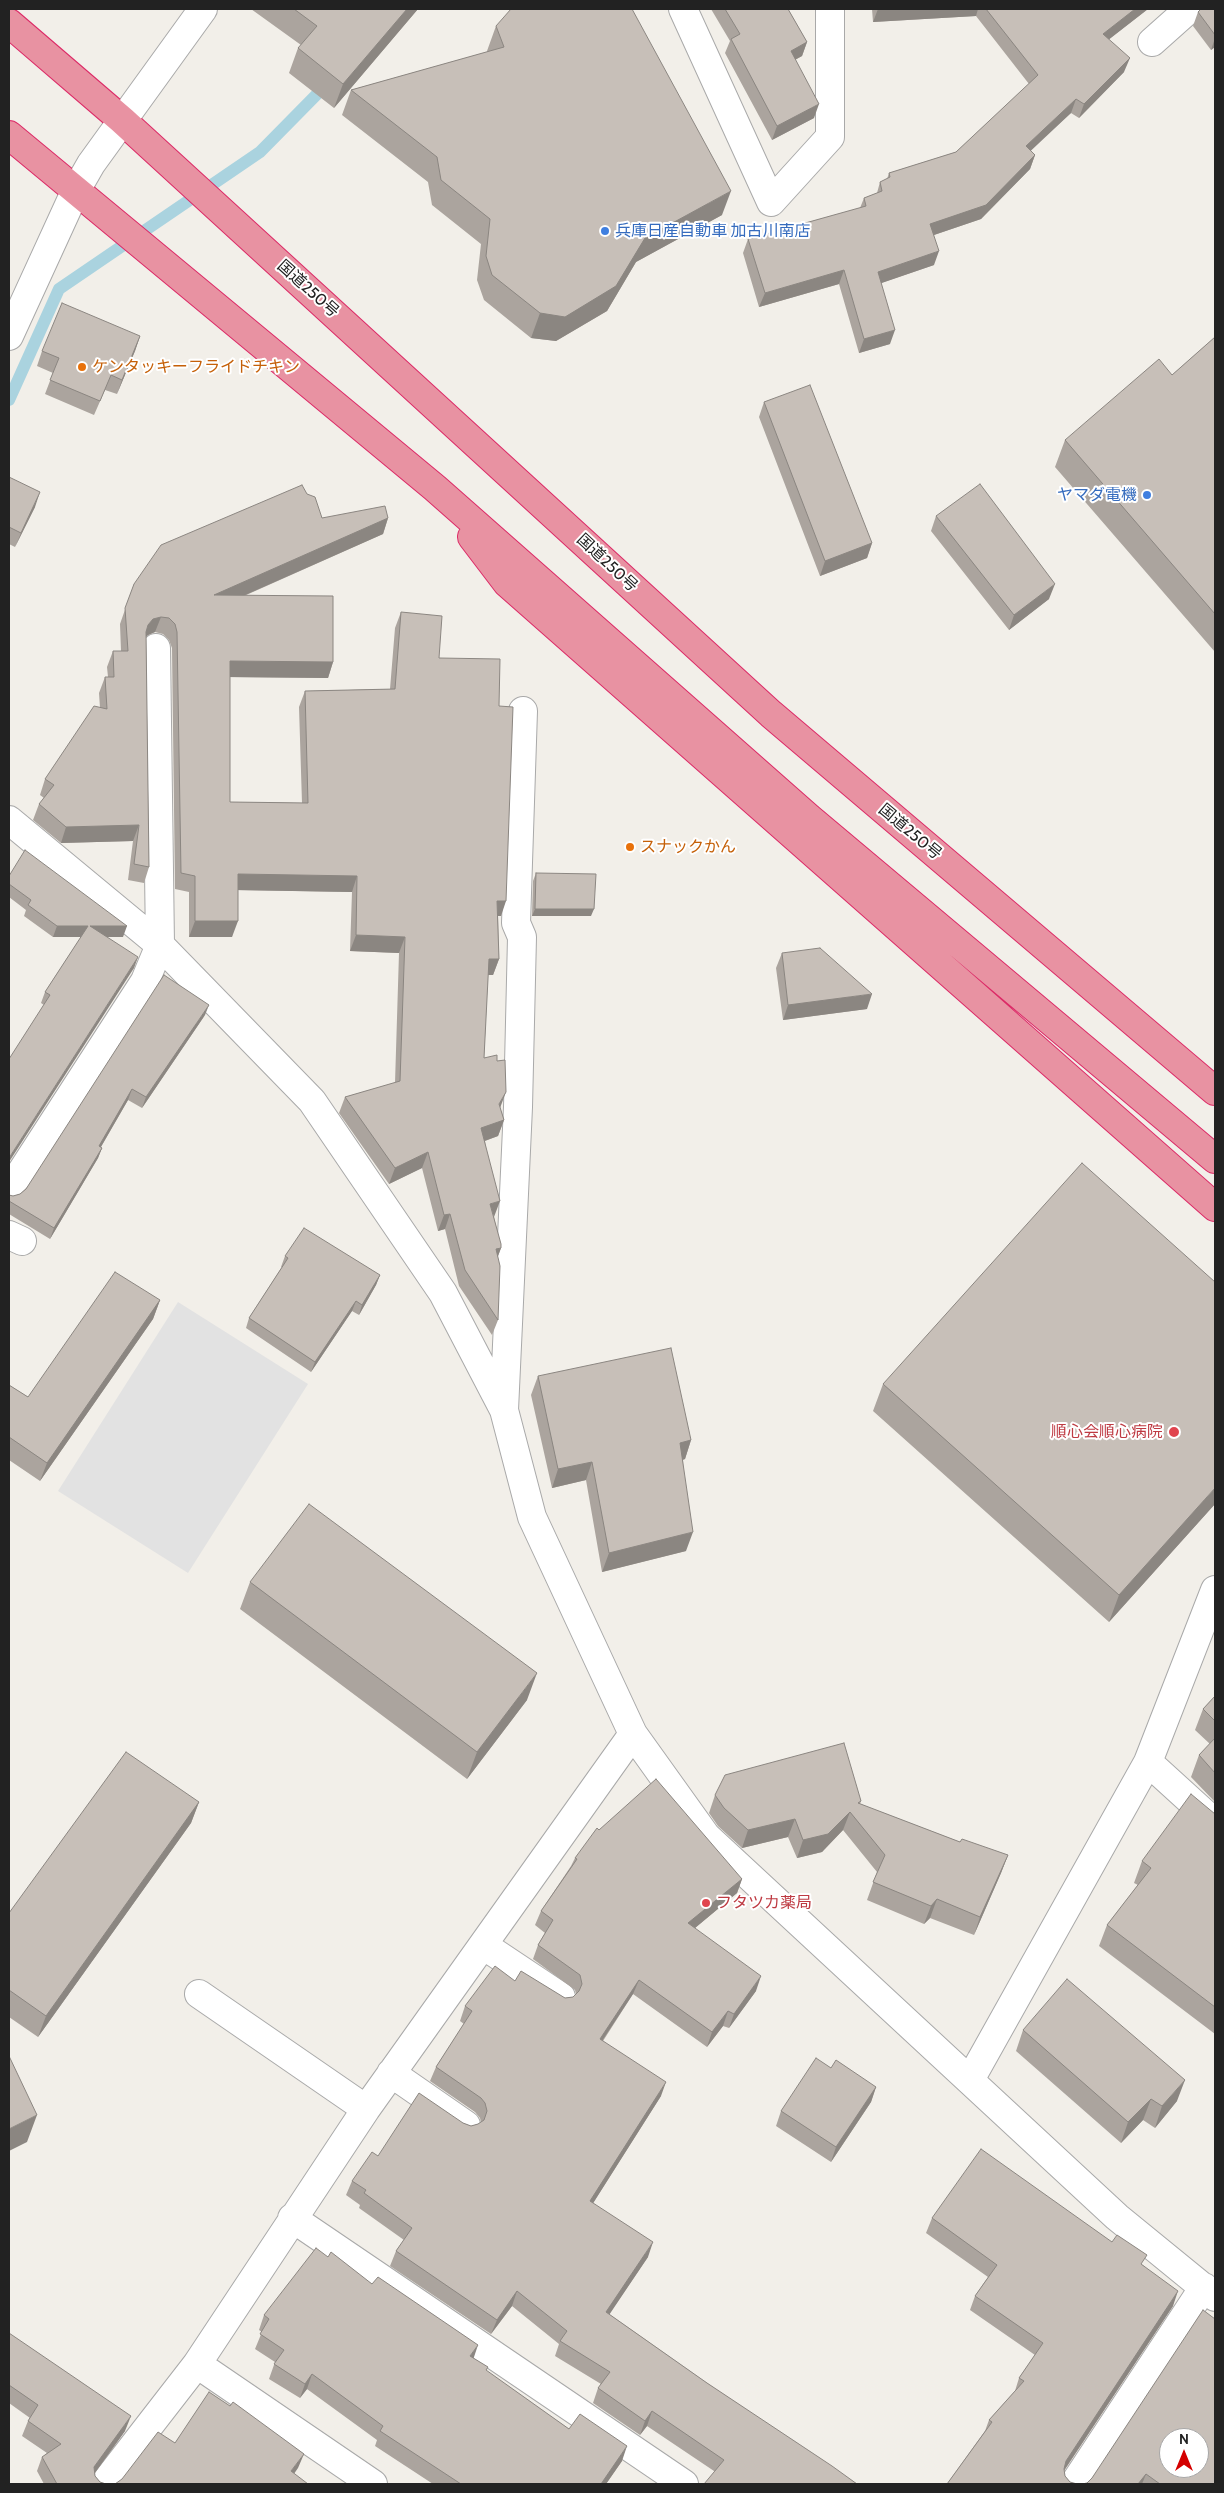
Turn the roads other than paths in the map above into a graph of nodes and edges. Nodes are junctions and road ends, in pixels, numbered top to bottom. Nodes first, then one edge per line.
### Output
1 (203, 9) edge
2 (683, 9) edge
3 (830, 9) edge
4 (1189, 9) edge
5 (9, 23) edge
6 (1152, 42) dead end
7 (122, 120) junction
8 (9, 135) edge
9 (75, 192) junction
10 (9, 336) edge
11 (435, 488) junction
12 (156, 648) dead end
13 (523, 711) dead end
14 (9, 820) edge
15 (160, 945) junction
16 (1215, 1091) edge
17 (1215, 1159) edge
18 (9, 1191) edge
19 (1215, 1207) edge
20 (504, 1410) junction
21 (1215, 1590) edge
22 (633, 1734) junction
23 (1148, 1762) junction
24 (1215, 1823) edge
25 (483, 1945) junction
26 (199, 1994) dead end
27 (561, 1997) edge
28 (391, 2073) junction
29 (970, 2080) junction
30 (366, 2109) junction
31 (466, 2125) edge
32 (292, 2218) junction
33 (1209, 2292) edge
34 (197, 2364) junction
35 (674, 2482) edge
36 (104, 2484) edge
37 (373, 2484) edge
38 (1074, 2484) edge

1 - 7 street
2 - 3 street
4 - 6 street
5 - 7 highway, 国道250号
7 - 9 street
7 - 16 highway, 国道250号
8 - 9 highway
9 - 10 street
9 - 11 highway
11 - 17 highway
11 - 19 highway
12 - 15 street
13 - 20 street
14 - 15 street
15 - 18 street
15 - 20 street
20 - 22 street
21 - 23 street
22 - 25 street
22 - 29 street
23 - 24 street
23 - 29 street
25 - 27 street
25 - 28 street
26 - 30 street
28 - 30 street
28 - 31 street
29 - 33 street
30 - 32 street
32 - 34 street
32 - 35 street
33 - 38 street
34 - 36 street
34 - 37 street

